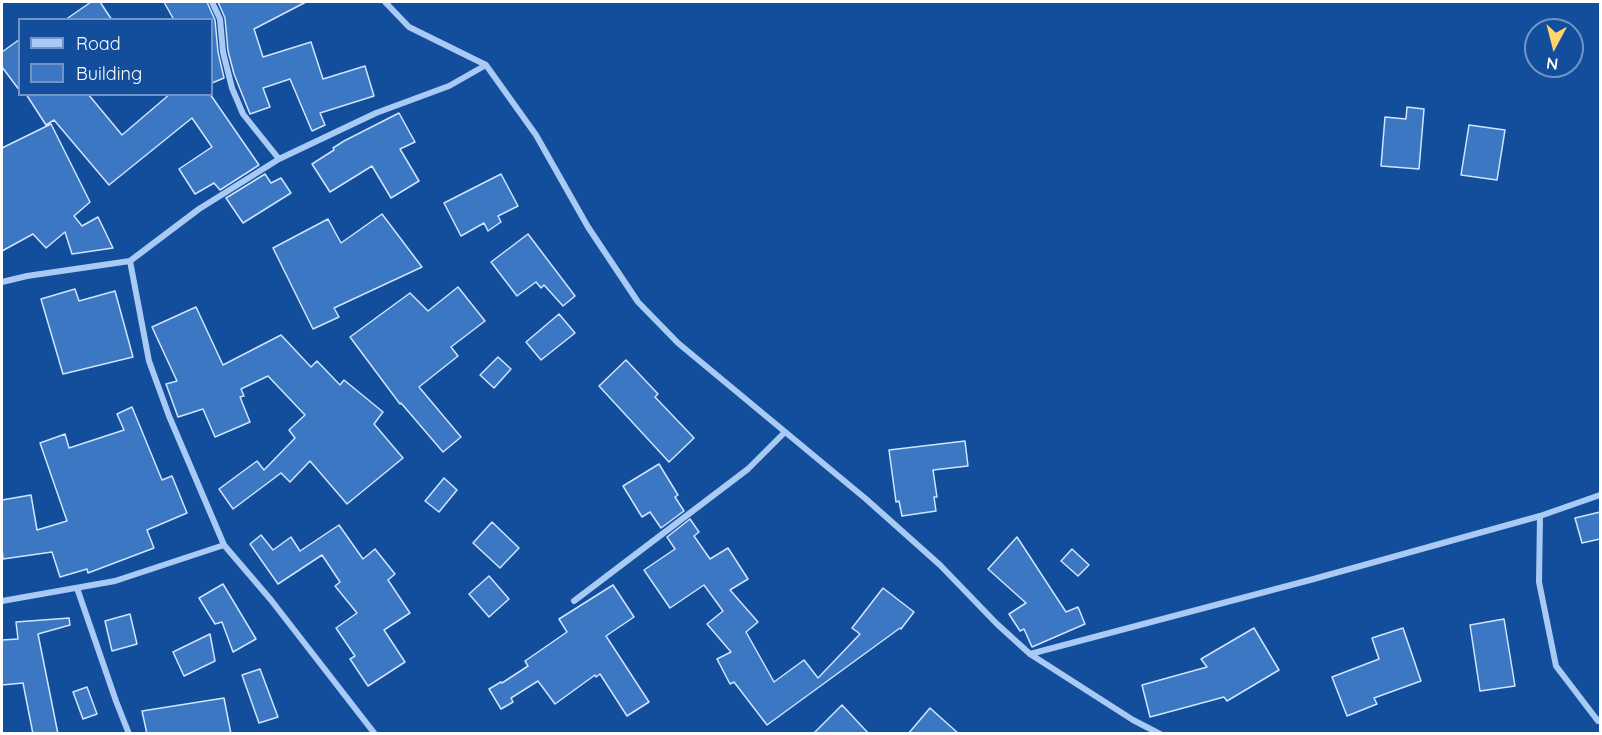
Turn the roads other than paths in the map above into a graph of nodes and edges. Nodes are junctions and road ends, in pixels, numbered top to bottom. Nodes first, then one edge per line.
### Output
1 (212, 2) edge
2 (385, 2) edge
3 (486, 65) junction
4 (279, 159) junction
5 (130, 261) junction
6 (2, 282) edge
7 (785, 432) junction
8 (1600, 495) edge
9 (1540, 516) junction
10 (224, 545) junction
11 (76, 588) junction
12 (2, 601) edge
13 (574, 601) dead end
14 (1030, 654) junction
15 (1600, 721) edge
16 (129, 734) edge
17 (375, 734) edge
18 (1160, 734) edge

1 - 4 street
2 - 3 street
3 - 4 street
3 - 7 street
4 - 5 street
5 - 6 street
5 - 10 street
7 - 13 street
7 - 14 street
8 - 9 street
9 - 14 street
9 - 15 street
10 - 11 street
10 - 17 street
11 - 12 street
11 - 16 street
14 - 18 street

